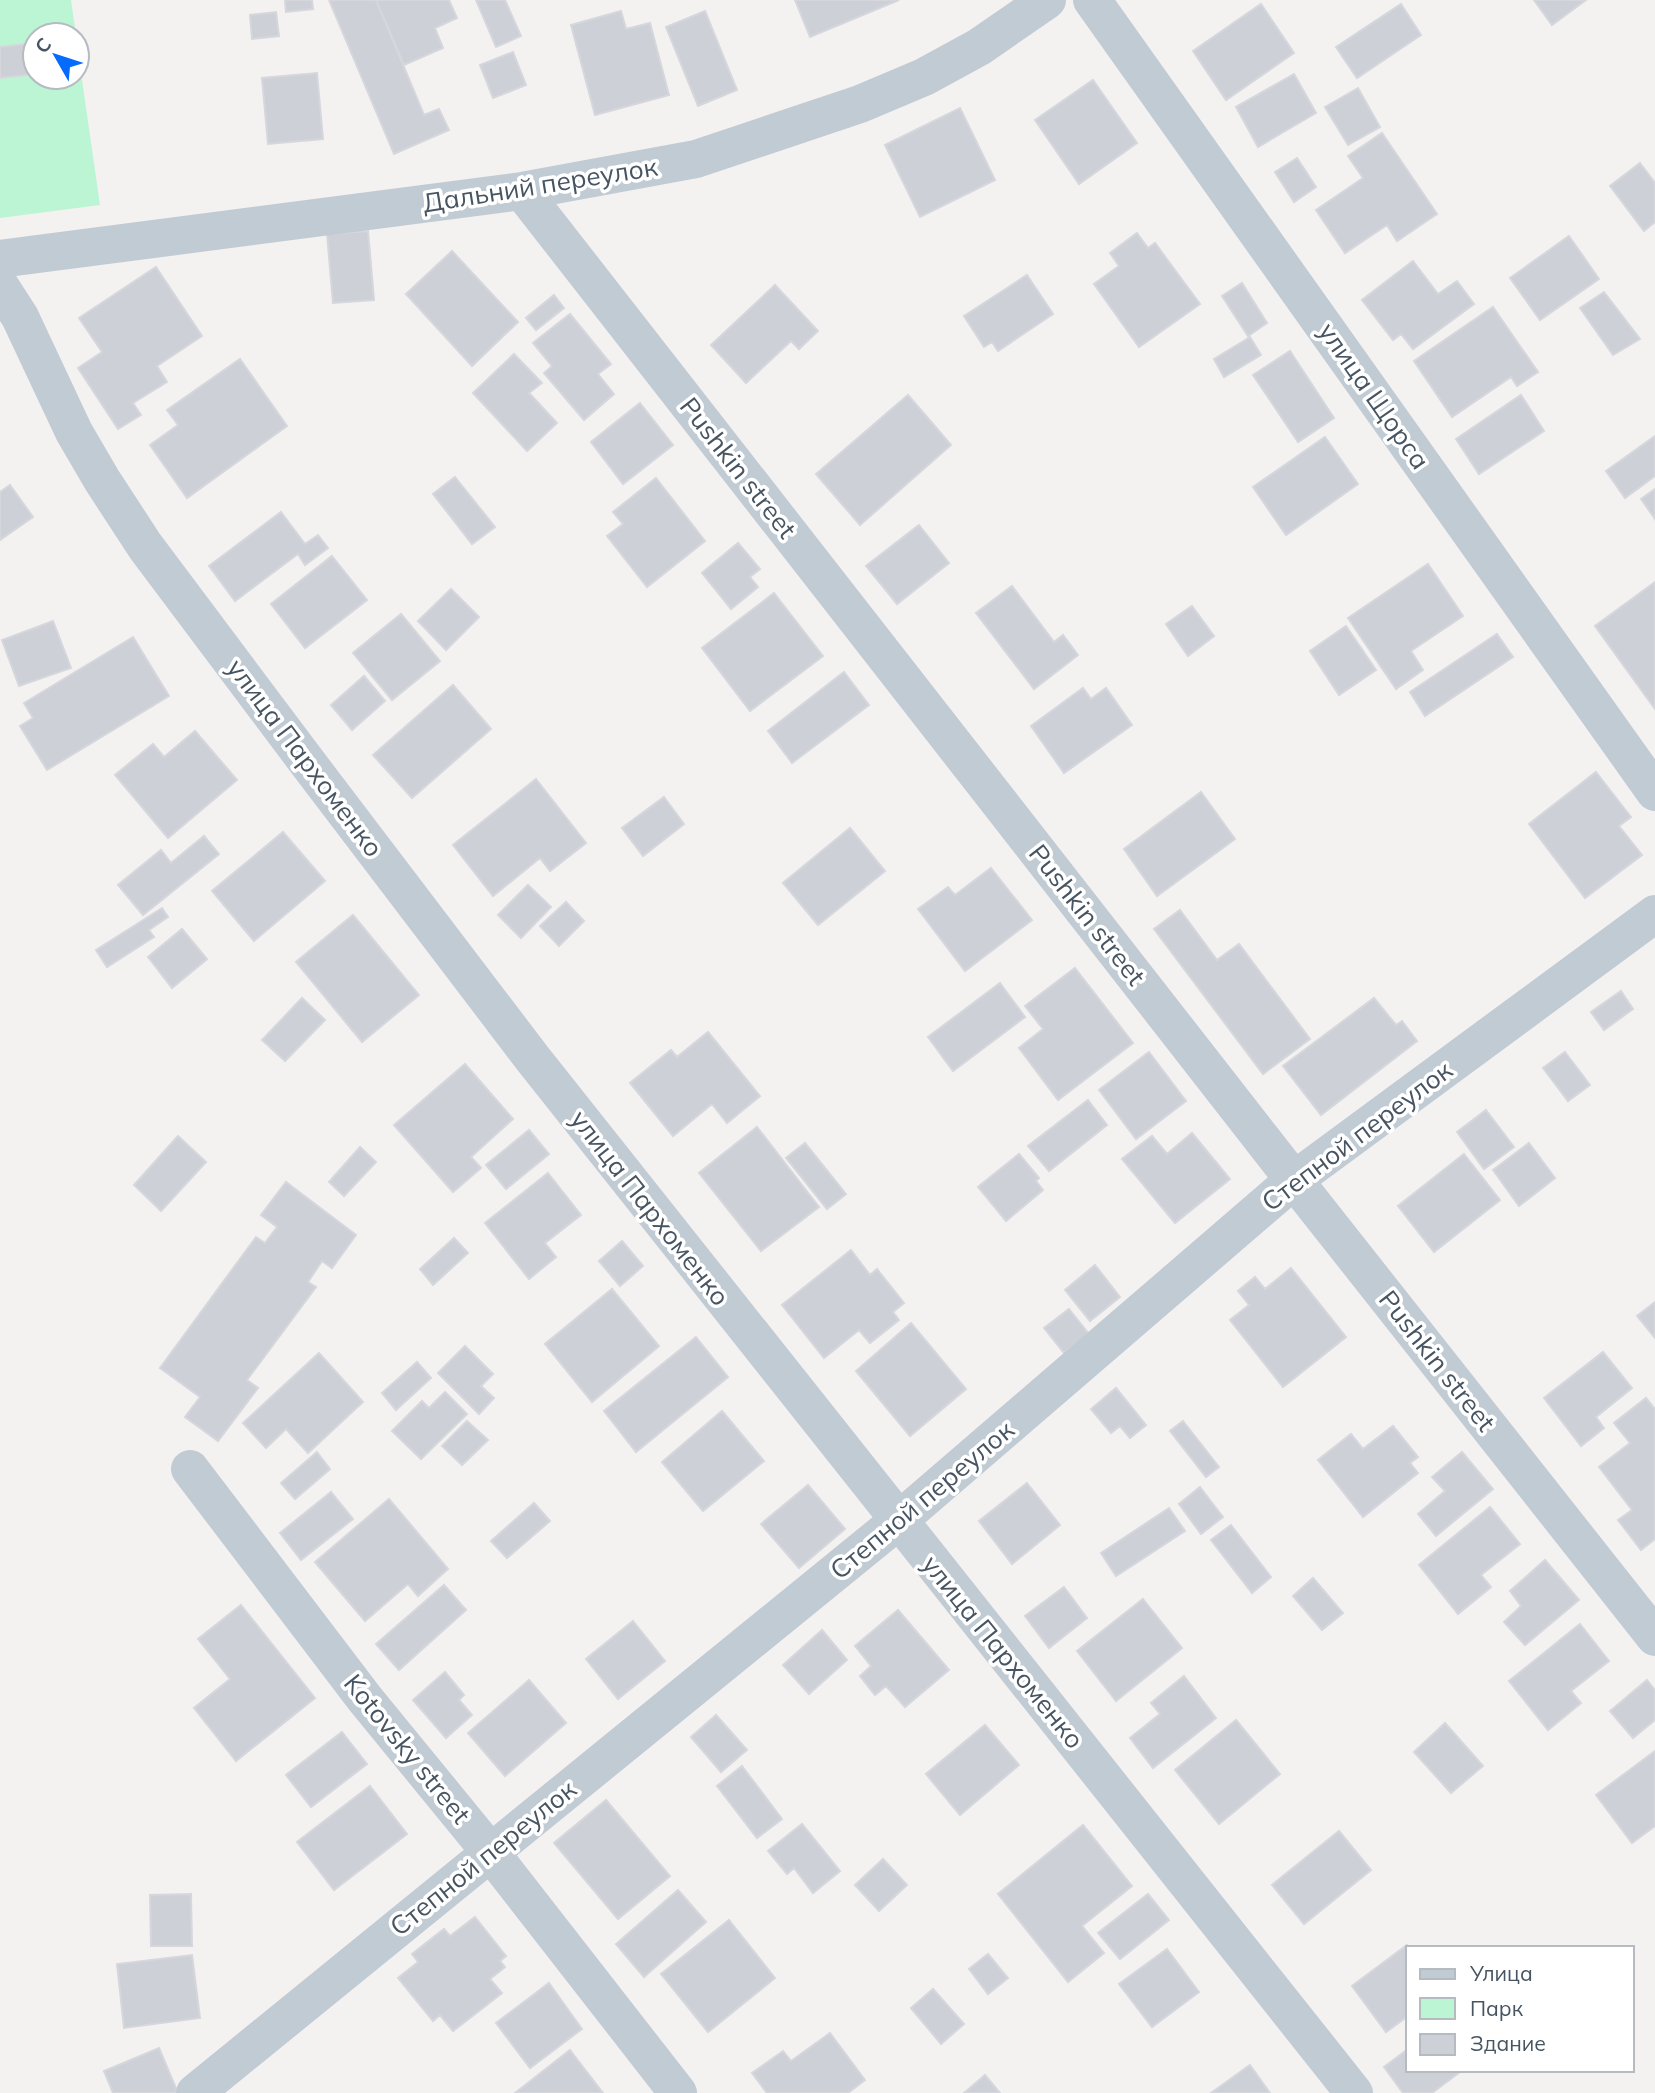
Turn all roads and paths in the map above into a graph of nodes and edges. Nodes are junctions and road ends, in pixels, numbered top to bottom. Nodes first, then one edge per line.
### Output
1 (1047, 0) edge
2 (1092, 0) edge
3 (522, 191) junction
4 (0, 259) edge
5 (0, 286) edge
6 (1655, 792) edge
7 (1655, 914) edge
8 (1294, 1180) junction
9 (190, 1469) dead end
10 (898, 1521) junction
11 (1655, 1637) edge
12 (491, 1853) junction
13 (195, 2093) edge
14 (678, 2093) edge
15 (1354, 2093) edge

1 - 3 street, Дальний переулок
2 - 6 street, улица Щорса
3 - 4 street, Дальний переулок
3 - 8 street, Pushkin street
5 - 10 street, улица Пархоменко
7 - 8 street, Степной переулок
8 - 10 street, Степной переулок
8 - 11 street, Pushkin street
9 - 12 street, Kotovsky street
10 - 12 street, Степной переулок
10 - 15 street, улица Пархоменко
12 - 13 street, Степной переулок
12 - 14 street, Kotovsky street

